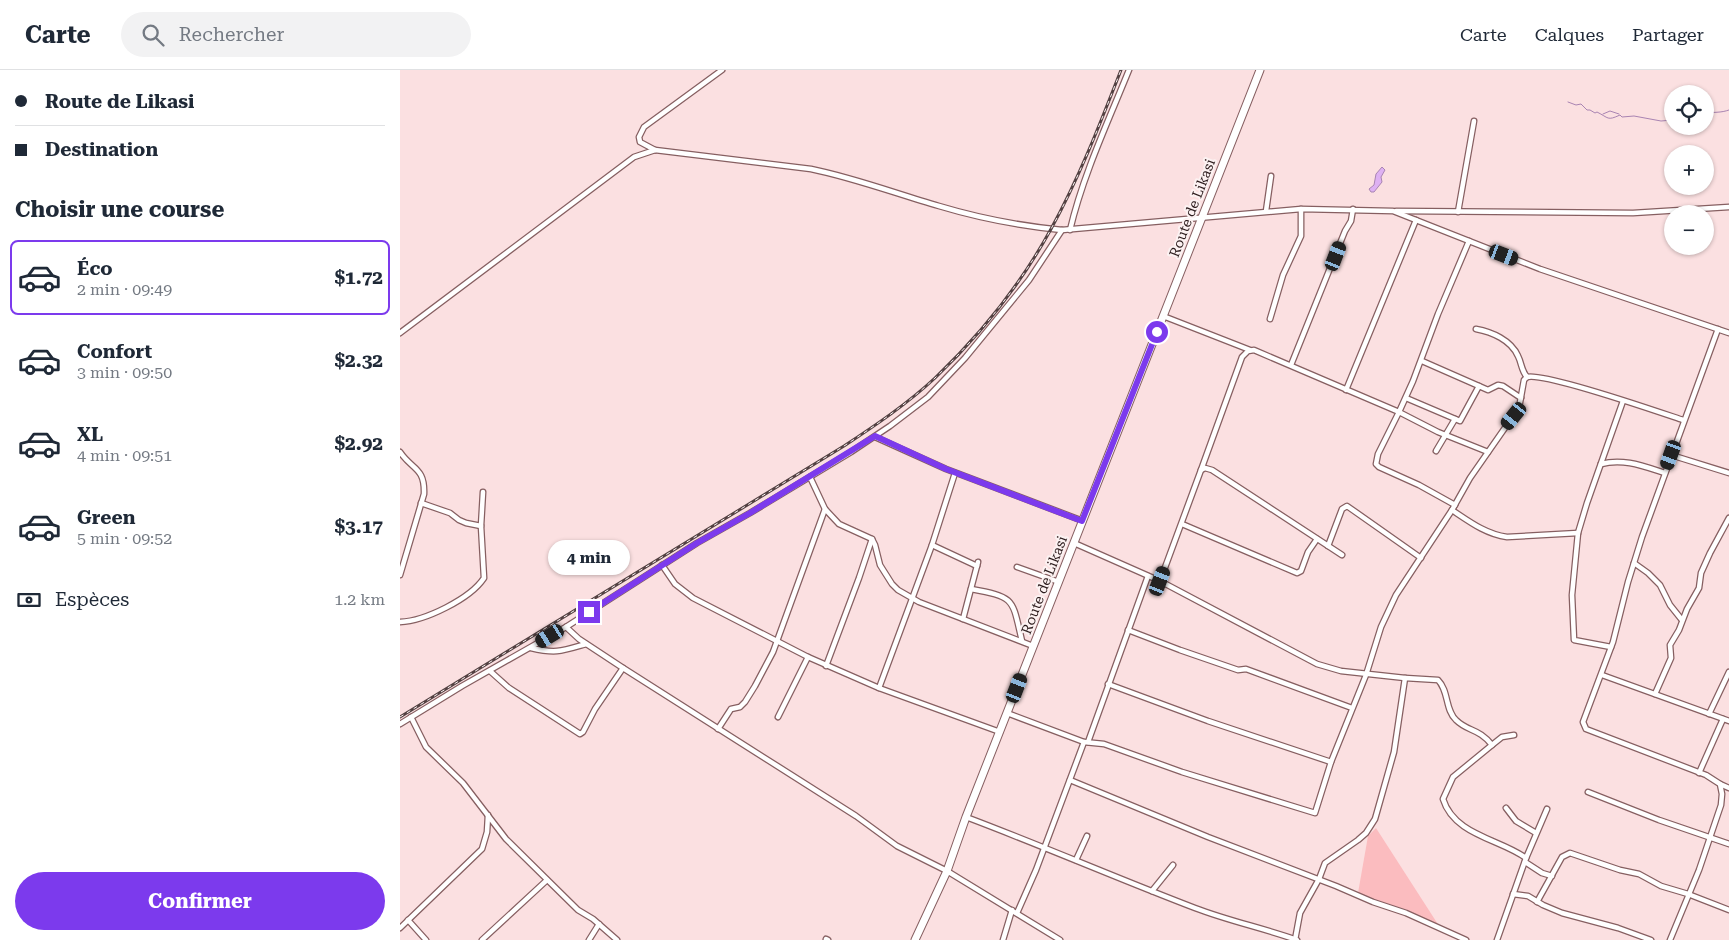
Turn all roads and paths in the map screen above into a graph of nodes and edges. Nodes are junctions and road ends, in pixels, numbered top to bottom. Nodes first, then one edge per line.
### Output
1 (722, 70) edge
2 (1129, 70) edge
3 (1260, 70) edge
4 (1474, 121) dead end
5 (655, 150) junction
6 (1271, 176) dead end
7 (1729, 207) edge
8 (1301, 209) junction
9 (1353, 210) junction
10 (1266, 211) junction
11 (1393, 211) junction
12 (1458, 212) junction
13 (1202, 219) junction
14 (1416, 220) junction
15 (1062, 230) junction
16 (1070, 230) junction
17 (1469, 241) junction
18 (1163, 316) junction
19 (1270, 319) dead end
20 (1476, 329) dead end
21 (1718, 329) junction
22 (400, 333) edge
23 (1729, 333) edge
24 (1251, 350) junction
25 (1422, 361) junction
26 (1291, 365) junction
27 (1527, 377) junction
28 (1479, 386) junction
29 (1346, 390) junction
30 (1406, 398) junction
31 (1521, 398) junction
32 (1624, 401) junction
33 (1399, 412) junction
34 (1455, 419) junction
35 (1683, 420) junction
36 (1445, 435) junction
37 (875, 436) junction
38 (1436, 451) dead end
39 (400, 452) edge
40 (1488, 452) junction
41 (1671, 455) junction
42 (1601, 464) junction
43 (1201, 470) junction
44 (955, 473) junction
45 (1665, 473) junction
46 (1729, 473) edge
47 (810, 477) junction
48 (483, 492) dead end
49 (421, 503) junction
50 (1453, 508) junction
51 (825, 509) junction
52 (1729, 518) edge
53 (1082, 521) junction
54 (1182, 524) junction
55 (481, 526) junction
56 (1578, 533) junction
57 (872, 539) junction
58 (1317, 539) junction
59 (1074, 543) junction
60 (932, 545) junction
61 (1328, 546) junction
62 (1342, 555) dead end
63 (1421, 558) junction
64 (1634, 563) junction
65 (662, 565) junction
66 (1017, 567) dead end
67 (400, 576) edge
68 (1148, 576) junction
69 (1160, 581) junction
70 (1058, 582) junction
71 (971, 589) junction
72 (912, 598) junction
73 (963, 619) junction
74 (1682, 620) junction
75 (400, 622) edge
76 (566, 627) junction
77 (1128, 630) junction
78 (777, 641) junction
79 (1022, 641) junction
80 (586, 644) junction
81 (1033, 646) junction
82 (1611, 647) junction
83 (531, 648) junction
84 (808, 657) junction
85 (826, 666) junction
86 (623, 668) junction
87 (490, 671) junction
88 (1366, 675) junction
89 (1602, 675) junction
90 (1728, 675) edge
91 (1404, 678) junction
92 (1108, 684) junction
93 (879, 688) junction
94 (1655, 694) junction
95 (1352, 708) junction
96 (1007, 713) junction
97 (1709, 714) junction
98 (411, 717) junction
99 (778, 718) dead end
100 (1723, 719) junction
101 (1729, 721) edge
102 (400, 724) edge
103 (718, 728) junction
104 (1000, 732) junction
105 (1514, 735) dead end
106 (1086, 742) junction
107 (1492, 745) junction
108 (1331, 762) junction
109 (1699, 773) junction
110 (1070, 780) junction
111 (1720, 784) junction
112 (1729, 788) edge
113 (1588, 792) dead end
114 (1506, 808) dead end
115 (1547, 809) dead end
116 (488, 815) junction
117 (966, 817) junction
118 (1536, 834) junction
119 (1087, 836) dead end
120 (1709, 838) junction
121 (1729, 844) edge
122 (1044, 848) junction
123 (1076, 860) junction
124 (1525, 860) junction
125 (1173, 865) dead end
126 (947, 871) junction
127 (1552, 876) junction
128 (1319, 879) junction
129 (547, 880) junction
130 (1152, 891) junction
131 (1513, 894) junction
132 (1688, 894) junction
133 (1537, 902) junction
134 (1729, 910) edge
135 (1015, 911) junction
136 (408, 920) junction
137 (599, 924) junction
138 (400, 928) edge
139 (426, 940) edge
140 (482, 940) edge
141 (589, 940) edge
142 (617, 940) edge
143 (915, 940) edge
144 (1003, 940) edge
145 (1060, 940) edge
146 (1296, 940) edge
147 (1466, 940) edge
148 (1497, 940) edge
149 (1650, 940) edge
150 (1670, 940) edge

1 - 5 street
2 - 16 street
3 - 13 highway, Route de Likasi
4 - 12 street
5 - 15 street
5 - 22 street
6 - 10 street
7 - 12 street
8 - 9 street
8 - 10 street
8 - 19 street
9 - 11 street
9 - 26 street
10 - 13 street
11 - 12 street
11 - 14 street
13 - 16 street
13 - 18 highway, Route de Likasi
14 - 17 street
14 - 29 street
15 - 16 street
15 - 37 street
17 - 21 street
17 - 25 street
18 - 24 street
18 - 53 highway, Route de Likasi
20 - 27 street
21 - 23 street
21 - 35 street
24 - 26 street
24 - 43 street
25 - 28 street
25 - 30 street
26 - 29 street
27 - 31 street
27 - 32 street
28 - 31 street
28 - 34 street
29 - 33 street
30 - 33 street
30 - 34 street
31 - 40 street
32 - 35 street
32 - 42 street
33 - 36 street
33 - 50 street
34 - 36 street
35 - 41 street
36 - 38 street
36 - 40 street
37 - 44 street
37 - 47 street
39 - 49 street
40 - 50 street
41 - 45 street
41 - 46 street
42 - 45 street
42 - 56 street
43 - 54 street
43 - 58 street
44 - 53 street
44 - 60 street
45 - 64 street
47 - 51 street
47 - 65 street
48 - 55 street
49 - 55 street
49 - 67 street
50 - 56 street
50 - 63 street
51 - 57 street
51 - 78 street
52 - 74 street
53 - 59 highway, Route de Likasi
54 - 58 street
54 - 69 street
55 - 75 street
56 - 82 street
57 - 72 street
57 - 85 street
58 - 61 street
59 - 68 street
59 - 70 highway, Route de Likasi
60 - 71 street
60 - 72 street
61 - 62 street
61 - 63 street
63 - 88 street
64 - 74 street
64 - 82 street
65 - 76 street
65 - 78 street
66 - 70 street
68 - 69 street
68 - 77 street
69 - 88 street
70 - 81 highway, Route de Likasi
71 - 73 street
71 - 79 street
72 - 73 street
72 - 93 street
73 - 79 street
74 - 94 street
76 - 80 street
76 - 83 street
77 - 92 street
77 - 95 street
78 - 84 street
78 - 103 street
79 - 81 street
80 - 83 street
80 - 86 street
81 - 96 highway, Route de Likasi
82 - 89 street
83 - 87 street
84 - 85 street
84 - 99 street
85 - 93 street
86 - 87 street
86 - 103 street
87 - 98 street
88 - 91 street
88 - 95 street
89 - 94 street
89 - 109 street
90 - 97 street
91 - 107 street
91 - 128 street
92 - 106 street
92 - 108 street
93 - 104 street
94 - 97 street
95 - 108 street
96 - 104 highway, Route de Likasi
96 - 106 street
97 - 100 street
98 - 102 street
98 - 116 street
100 - 101 street
100 - 109 street
103 - 126 street
104 - 117 highway, Route de Likasi
105 - 107 street
106 - 108 street
106 - 110 street
107 - 124 street
109 - 111 street
110 - 122 street
110 - 128 street
111 - 112 street
111 - 120 street
113 - 120 street
114 - 118 street
115 - 118 street
116 - 129 street
116 - 136 street
117 - 122 street
117 - 126 highway, Route de Likasi
118 - 124 street
119 - 123 street
120 - 121 street
120 - 132 street
122 - 123 street
122 - 135 street
123 - 130 street
124 - 127 street
124 - 131 street
125 - 130 street
126 - 135 street
126 - 143 highway, Route de Likasi
127 - 132 street
127 - 133 street
128 - 146 street
128 - 147 street
129 - 137 street
129 - 140 street
130 - 146 street
131 - 133 street
131 - 148 street
132 - 134 street
132 - 150 street
133 - 149 street
135 - 144 street
135 - 145 street
136 - 138 street
136 - 139 street
137 - 141 street
137 - 142 street

